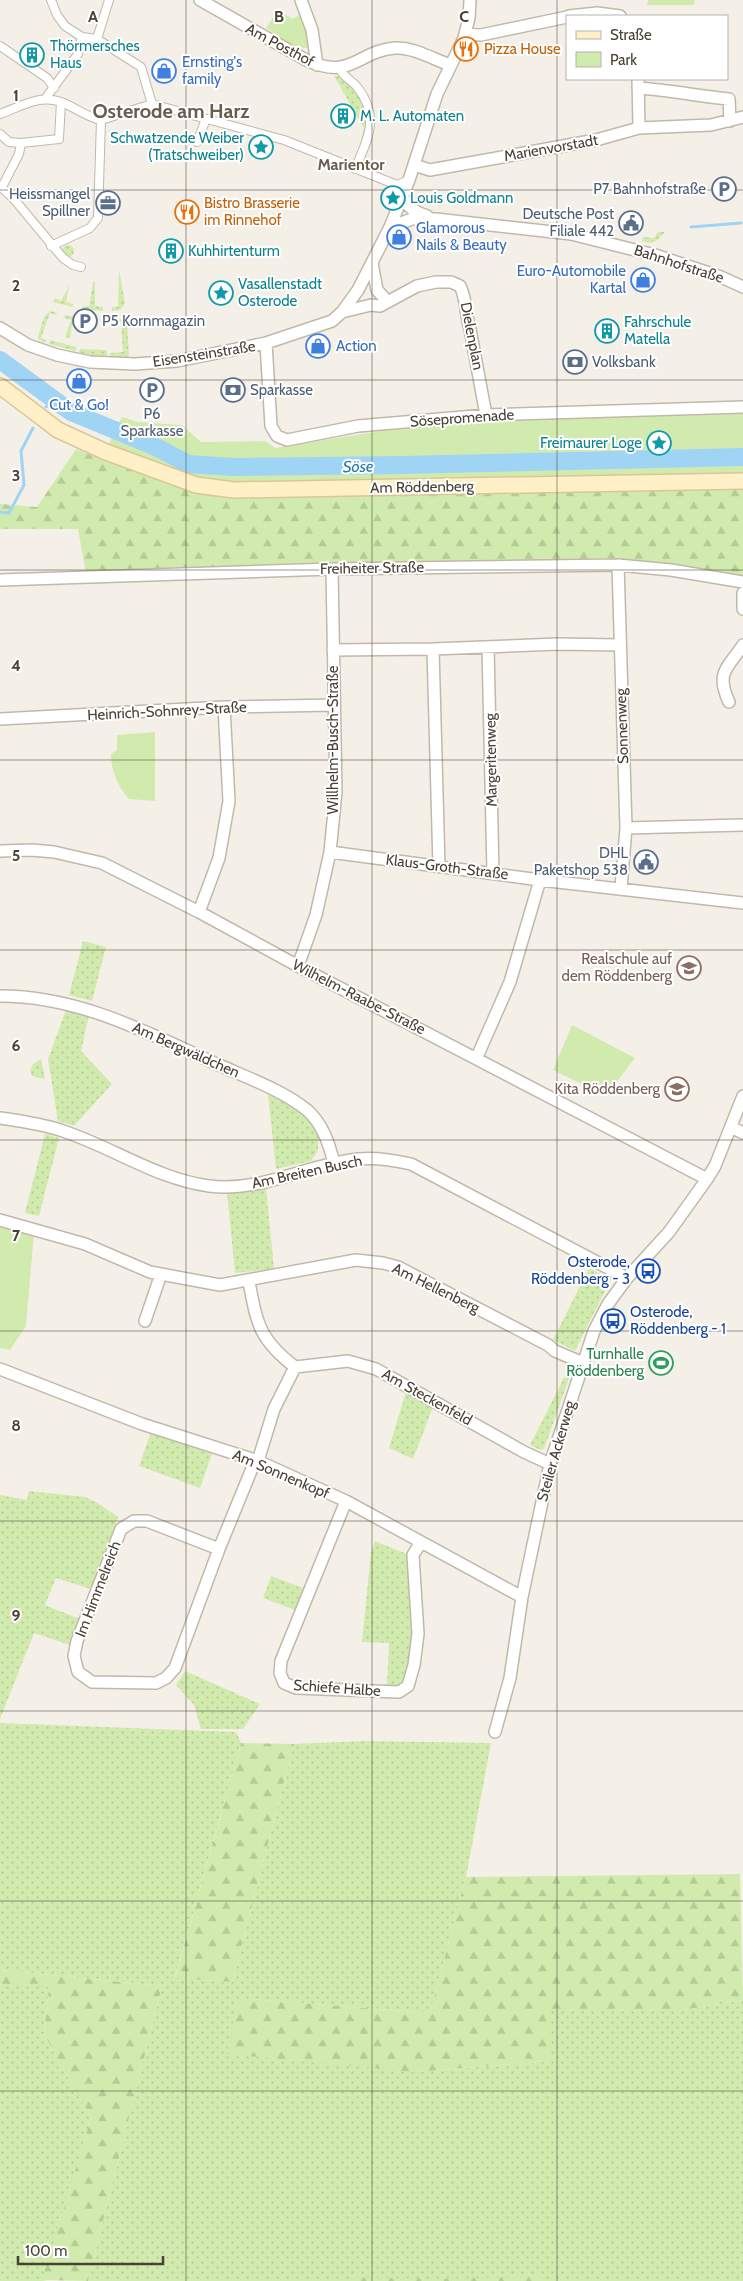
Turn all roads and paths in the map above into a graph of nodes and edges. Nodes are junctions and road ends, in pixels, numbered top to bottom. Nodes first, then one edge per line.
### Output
1 (51, 0) edge
2 (110, 0) edge
3 (200, 0) edge
4 (301, 0) edge
5 (470, 0) edge
6 (578, 15) edge
7 (612, 15) edge
8 (566, 16) edge
9 (465, 34) junction
10 (82, 37) junction
11 (97, 38) junction
12 (0, 46) edge
13 (317, 65) junction
14 (450, 65) junction
15 (339, 68) junction
16 (638, 83) edge
17 (54, 88) junction
18 (45, 99) junction
19 (61, 102) junction
20 (152, 104) junction
21 (0, 114) edge
22 (743, 116) edge
23 (206, 119) junction
24 (101, 120) junction
25 (730, 122) junction
26 (639, 128) junction
27 (0, 134) edge
28 (197, 142) dead end
29 (21, 143) junction
30 (414, 165) junction
31 (355, 169) junction
32 (409, 180) junction
33 (1, 187) edge
34 (402, 196) junction
35 (436, 219) junction
36 (390, 227) junction
37 (51, 246) junction
38 (372, 263) junction
39 (81, 267) dead end
40 (743, 287) edge
41 (404, 293) joint
42 (384, 304) junction
43 (342, 312) junction
44 (0, 328) edge
45 (266, 343) junction
46 (0, 386) edge
47 (743, 407) edge
48 (486, 415) junction
49 (743, 481) edge
50 (618, 564) junction
51 (332, 569) junction
52 (0, 580) edge
53 (743, 582) edge
54 (743, 593) edge
55 (743, 609) edge
56 (619, 645) junction
57 (743, 645) edge
58 (488, 647) junction
59 (433, 649) junction
60 (333, 650) junction
61 (728, 702) dead end
62 (334, 705) junction
63 (224, 708) junction
64 (0, 719) edge
65 (743, 825) edge
66 (626, 828) junction
67 (0, 850) edge
68 (330, 852) junction
69 (439, 866) junction
70 (493, 873) junction
71 (540, 880) junction
72 (621, 888) junction
73 (743, 903) edge
74 (199, 912) junction
75 (298, 966) junction
76 (0, 996) edge
77 (476, 1057) junction
78 (743, 1096) edge
79 (0, 1118) edge
80 (731, 1128) junction
81 (743, 1133) edge
82 (334, 1163) junction
83 (707, 1179) junction
84 (0, 1220) edge
85 (161, 1274) junction
86 (627, 1278) junction
87 (249, 1282) junction
88 (145, 1321) dead end
89 (582, 1363) junction
90 (295, 1367) junction
91 (0, 1369) edge
92 (258, 1460) junction
93 (550, 1464) junction
94 (346, 1501) junction
95 (421, 1542) junction
96 (219, 1549) junction
97 (522, 1597) junction
98 (495, 1732) dead end

1 - 10 street
2 - 11 street
3 - 13 street, Am Posthof
4 - 13 street
5 - 9 street
6 - 7 street
8 - 9 street
9 - 14 street
10 - 11 street
10 - 17 street
11 - 20 street
12 - 17 street
13 - 15 street, Am Posthof
14 - 15 street, Am Posthof
14 - 30 street
15 - 31 street
16 - 25 street
16 - 26 street
17 - 18 street
18 - 19 street
18 - 21 street
19 - 24 street
19 - 29 street
20 - 23 street
20 - 24 street
22 - 25 street, Marienvorstadt
23 - 28 street
23 - 31 street
24 - 37 street
25 - 26 street, Marienvorstadt
26 - 30 street, Marienvorstadt
27 - 29 street
29 - 33 street
30 - 32 street
31 - 32 street
32 - 34 street
33 - 37 street
34 - 35 street
34 - 36 street
35 - 36 street
35 - 40 street, Bahnhofstraße
36 - 38 street
37 - 39 street
38 - 42 street
38 - 43 street
41 - 42 street, Eisensteinstraße
41 - 48 street, Dielenplan
42 - 43 street, Eisensteinstraße
43 - 45 street, Eisensteinstraße
44 - 45 street, Eisensteinstraße
45 - 48 street, Sösepromenade
46 - 49 main road, Am Röddenberg
47 - 48 street, Sösepromenade
50 - 51 street, Freiheiter Straße
50 - 53 street, Freiheiter Straße
50 - 56 street, Sonnenweg
51 - 52 street, Freiheiter Straße
51 - 60 street, Willhelm-Busch-Straße
54 - 55 street
56 - 58 street
56 - 66 street, Sonnenweg
57 - 61 street
58 - 59 street
58 - 70 street, Margeritenweg
59 - 60 street
59 - 69 street
60 - 62 street, Willhelm-Busch-Straße
62 - 63 street, Heinrich-Sohnrey-Straße
62 - 68 street, Willhelm-Busch-Straße
63 - 64 street, Heinrich-Sohnrey-Straße
63 - 74 street
65 - 66 street
66 - 72 street, Sonnenweg
67 - 74 street, Wilhelm-Raabe-Straße
68 - 69 street, Klaus-Groth-Straße
68 - 75 street, Willhelm-Busch-Straße
69 - 70 street, Klaus-Groth-Straße
70 - 71 street, Klaus-Groth-Straße
71 - 72 street, Klaus-Groth-Straße
71 - 77 street
72 - 73 street, Klaus-Groth-Straße
74 - 75 street, Wilhelm-Raabe-Straße
75 - 77 street, Wilhelm-Raabe-Straße
76 - 82 street, Am Bergwäldchen
77 - 83 street, Wilhelm-Raabe-Straße
78 - 80 street, Steiler Ackerweg
79 - 82 street, Am Breiten Busch
80 - 81 street
80 - 83 street, Steiler Ackerweg
82 - 86 street, Am Breiten Busch
83 - 86 street, Steiler Ackerweg
84 - 85 street, Am Hellenberg
85 - 87 street, Am Hellenberg
85 - 88 street
86 - 89 street, Steiler Ackerweg
87 - 89 street, Am Hellenberg
87 - 90 street
89 - 93 street, Steiler Ackerweg
90 - 92 street
90 - 93 street, Am Steckenfeld
91 - 92 street, Am Sonnenkopf
92 - 94 street, Am Sonnenkopf
92 - 96 street, Im Himmelreich
93 - 97 street, Steiler Ackerweg
94 - 95 street, Am Sonnenkopf
94 - 95 street, Schiefe Halbe
95 - 97 street, Am Sonnenkopf
96 - 96 street, Im Himmelreich
97 - 98 street, Steiler Ackerweg

